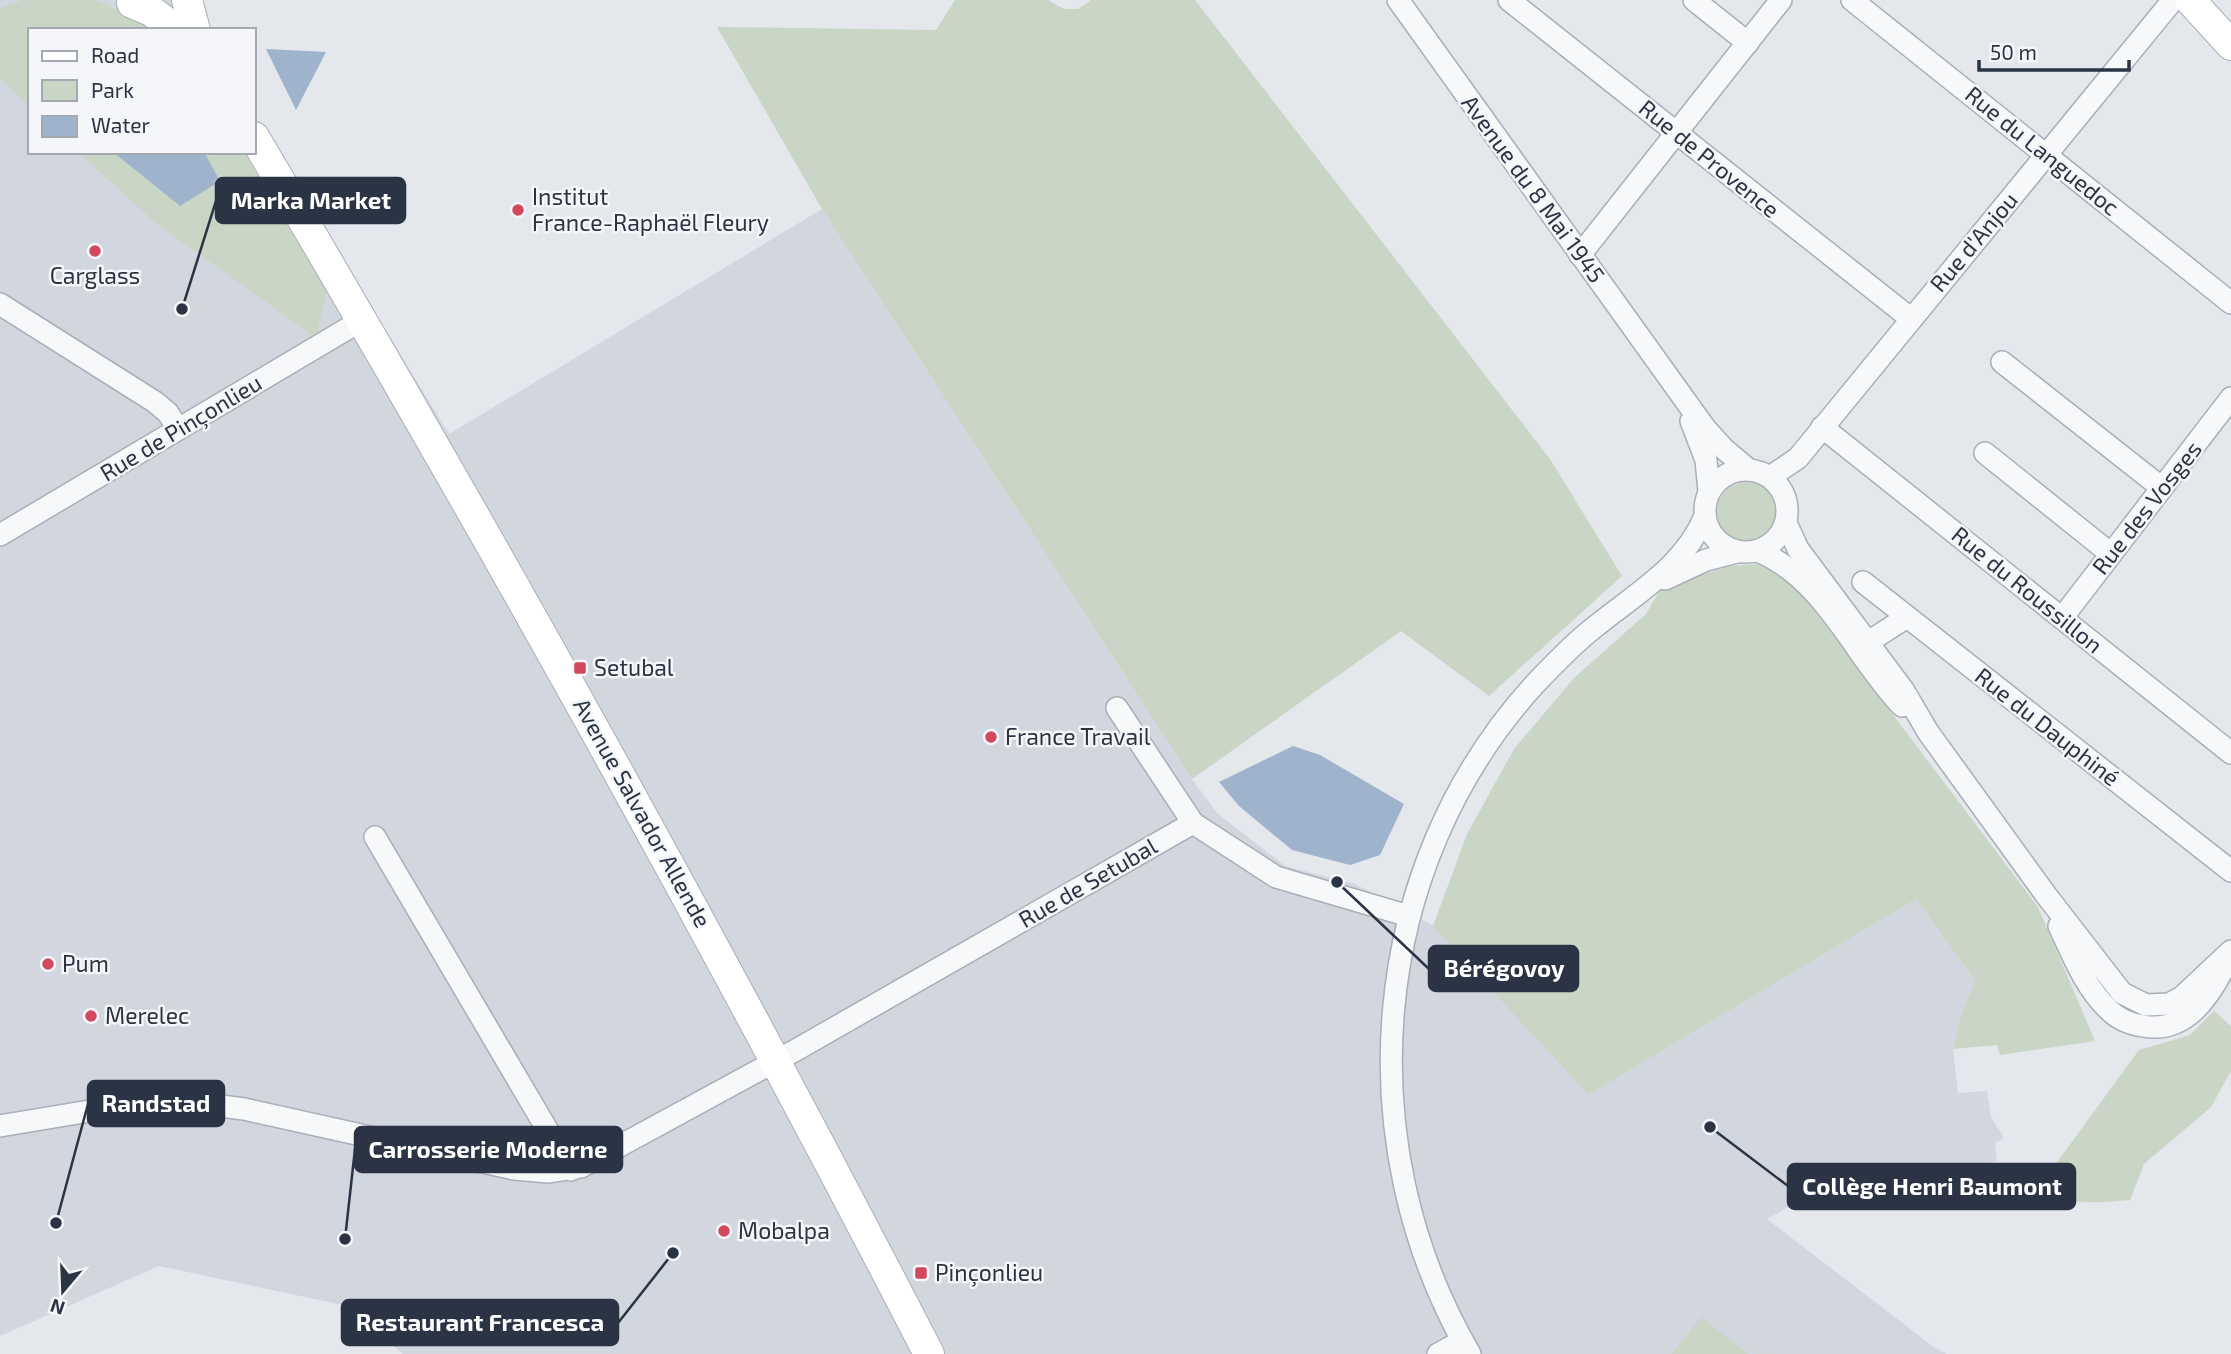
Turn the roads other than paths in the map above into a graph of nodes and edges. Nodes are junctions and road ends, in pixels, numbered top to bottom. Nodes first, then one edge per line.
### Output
1 (187, 0) edge
2 (1398, 0) edge
3 (1509, 0) edge
4 (1694, 0) edge
5 (1781, 0) edge
6 (1853, 0) edge
7 (2173, 0) edge
8 (2190, 0) edge
9 (135, 1) edge
10 (174, 28) edge
11 (194, 28) edge
12 (1748, 43) junction
13 (2231, 45) edge
14 (1676, 133) junction
15 (256, 140) edge
16 (2046, 155) junction
17 (1580, 255) junction
18 (2231, 303) edge
19 (0, 304) edge
20 (1910, 318) junction
21 (362, 320) junction
22 (2002, 362) dead end
23 (1670, 378) junction
24 (2231, 398) edge
25 (1822, 427) junction
26 (178, 429) junction
27 (1985, 453) dead end
28 (1760, 474) junction
29 (2162, 488) junction
30 (1710, 491) junction
31 (1705, 516) junction
32 (1786, 523) junction
33 (0, 535) edge
34 (1747, 552) junction
35 (2111, 554) junction
36 (1863, 582) dead end
37 (1642, 591) junction
38 (1907, 617) junction
39 (2062, 618) junction
40 (1862, 646) junction
41 (1117, 708) dead end
42 (2231, 753) edge
43 (1193, 823) junction
44 (375, 837) dead end
45 (2231, 872) edge
46 (1409, 916) junction
47 (2231, 953) edge
48 (777, 1061) junction
49 (0, 1126) edge
50 (571, 1170) junction
51 (1466, 1347) edge
52 (929, 1354) edge
53 (1438, 1354) edge

1 - 11 street
2 - 17 street, Avenue du 8 Mai 1945
3 - 14 street, Rue de Provence
4 - 12 street
5 - 12 street
6 - 16 street, Rue du Languedoc
7 - 16 street, Rue d'Anjou
8 - 13 street
9 - 10 street
12 - 14 street
14 - 17 street
14 - 20 street, Rue de Provence
15 - 21 street, Avenue Salvador Allende
16 - 18 street, Rue du Languedoc
16 - 20 street, Rue d'Anjou
17 - 23 street, Avenue du 8 Mai 1945
19 - 26 street
20 - 25 street, Rue d'Anjou
21 - 26 street, Rue de Pinçonlieu
21 - 48 street, Avenue Salvador Allende
22 - 29 street
23 - 28 street, Avenue du 8 Mai 1945
23 - 30 street, Avenue du 8 Mai 1945
24 - 29 street, Rue des Vosges
25 - 28 street, Rue d'Anjou
25 - 39 street, Rue du Roussillon
26 - 33 street, Rue de Pinçonlieu
27 - 35 street
28 - 30 street
28 - 32 street
29 - 35 street, Rue des Vosges
30 - 31 street
31 - 34 street
31 - 37 street
32 - 34 street
32 - 40 street
34 - 37 street
34 - 40 street
35 - 39 street, Rue des Vosges
36 - 38 street, Rue du Dauphiné
37 - 46 street
38 - 40 street
38 - 45 street, Rue du Dauphiné
39 - 42 street, Rue du Roussillon
40 - 47 street
41 - 43 street
43 - 46 street
43 - 48 street, Rue de Setubal
44 - 50 street
46 - 51 street
48 - 50 street
48 - 52 street, Avenue Salvador Allende
49 - 50 street
51 - 53 street

